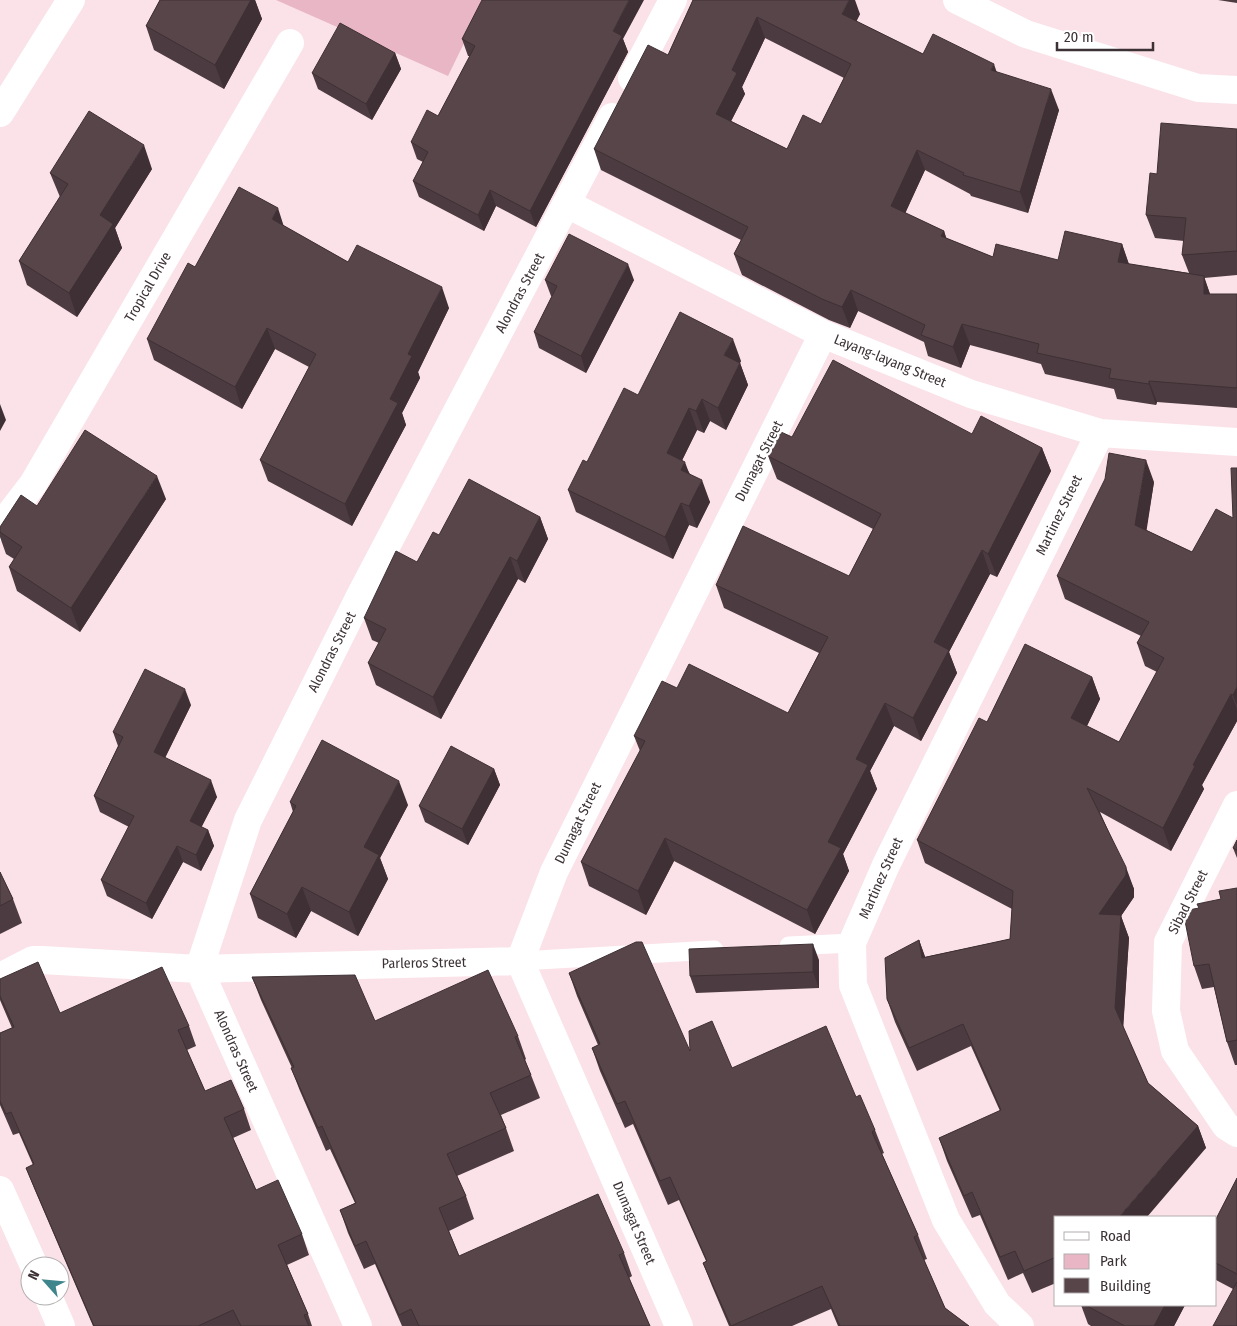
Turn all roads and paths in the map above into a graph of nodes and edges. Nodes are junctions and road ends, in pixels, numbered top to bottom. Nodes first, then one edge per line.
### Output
1 (71, 0) edge
2 (673, 0) edge
3 (957, 0) edge
4 (290, 42) dead end
5 (1237, 90) edge
6 (0, 113) edge
7 (567, 204) junction
8 (823, 334) junction
9 (1100, 433) junction
10 (1237, 442) edge
11 (0, 527) edge
12 (1237, 805) edge
13 (852, 943) junction
14 (774, 947) edge
15 (735, 949) edge
16 (520, 960) junction
17 (199, 969) junction
18 (0, 977) edge
19 (1237, 1133) edge
20 (0, 1190) edge
21 (30, 1256) edge
22 (52, 1306) edge
23 (61, 1326) edge
24 (358, 1326) edge
25 (679, 1326) edge
26 (1020, 1326) edge

1 - 6 street
2 - 7 street, Alondras Street
3 - 5 street
4 - 11 street, Tropical Drive
7 - 8 street, Layang-layang Street
7 - 17 street, Alondras Street
8 - 9 street, Layang-layang Street
8 - 16 street, Dumagat Street
9 - 10 street, Layang-layang Street
9 - 13 street, Martinez Street
12 - 19 street, Sibad Street
13 - 14 lane
13 - 26 street, Martinez Street
15 - 16 lane, Parleros Street
16 - 17 street, Parleros Street
16 - 25 street, Dumagat Street
17 - 18 street, Parleros Street
17 - 24 street, Alondras Street
20 - 21 street
22 - 23 street

